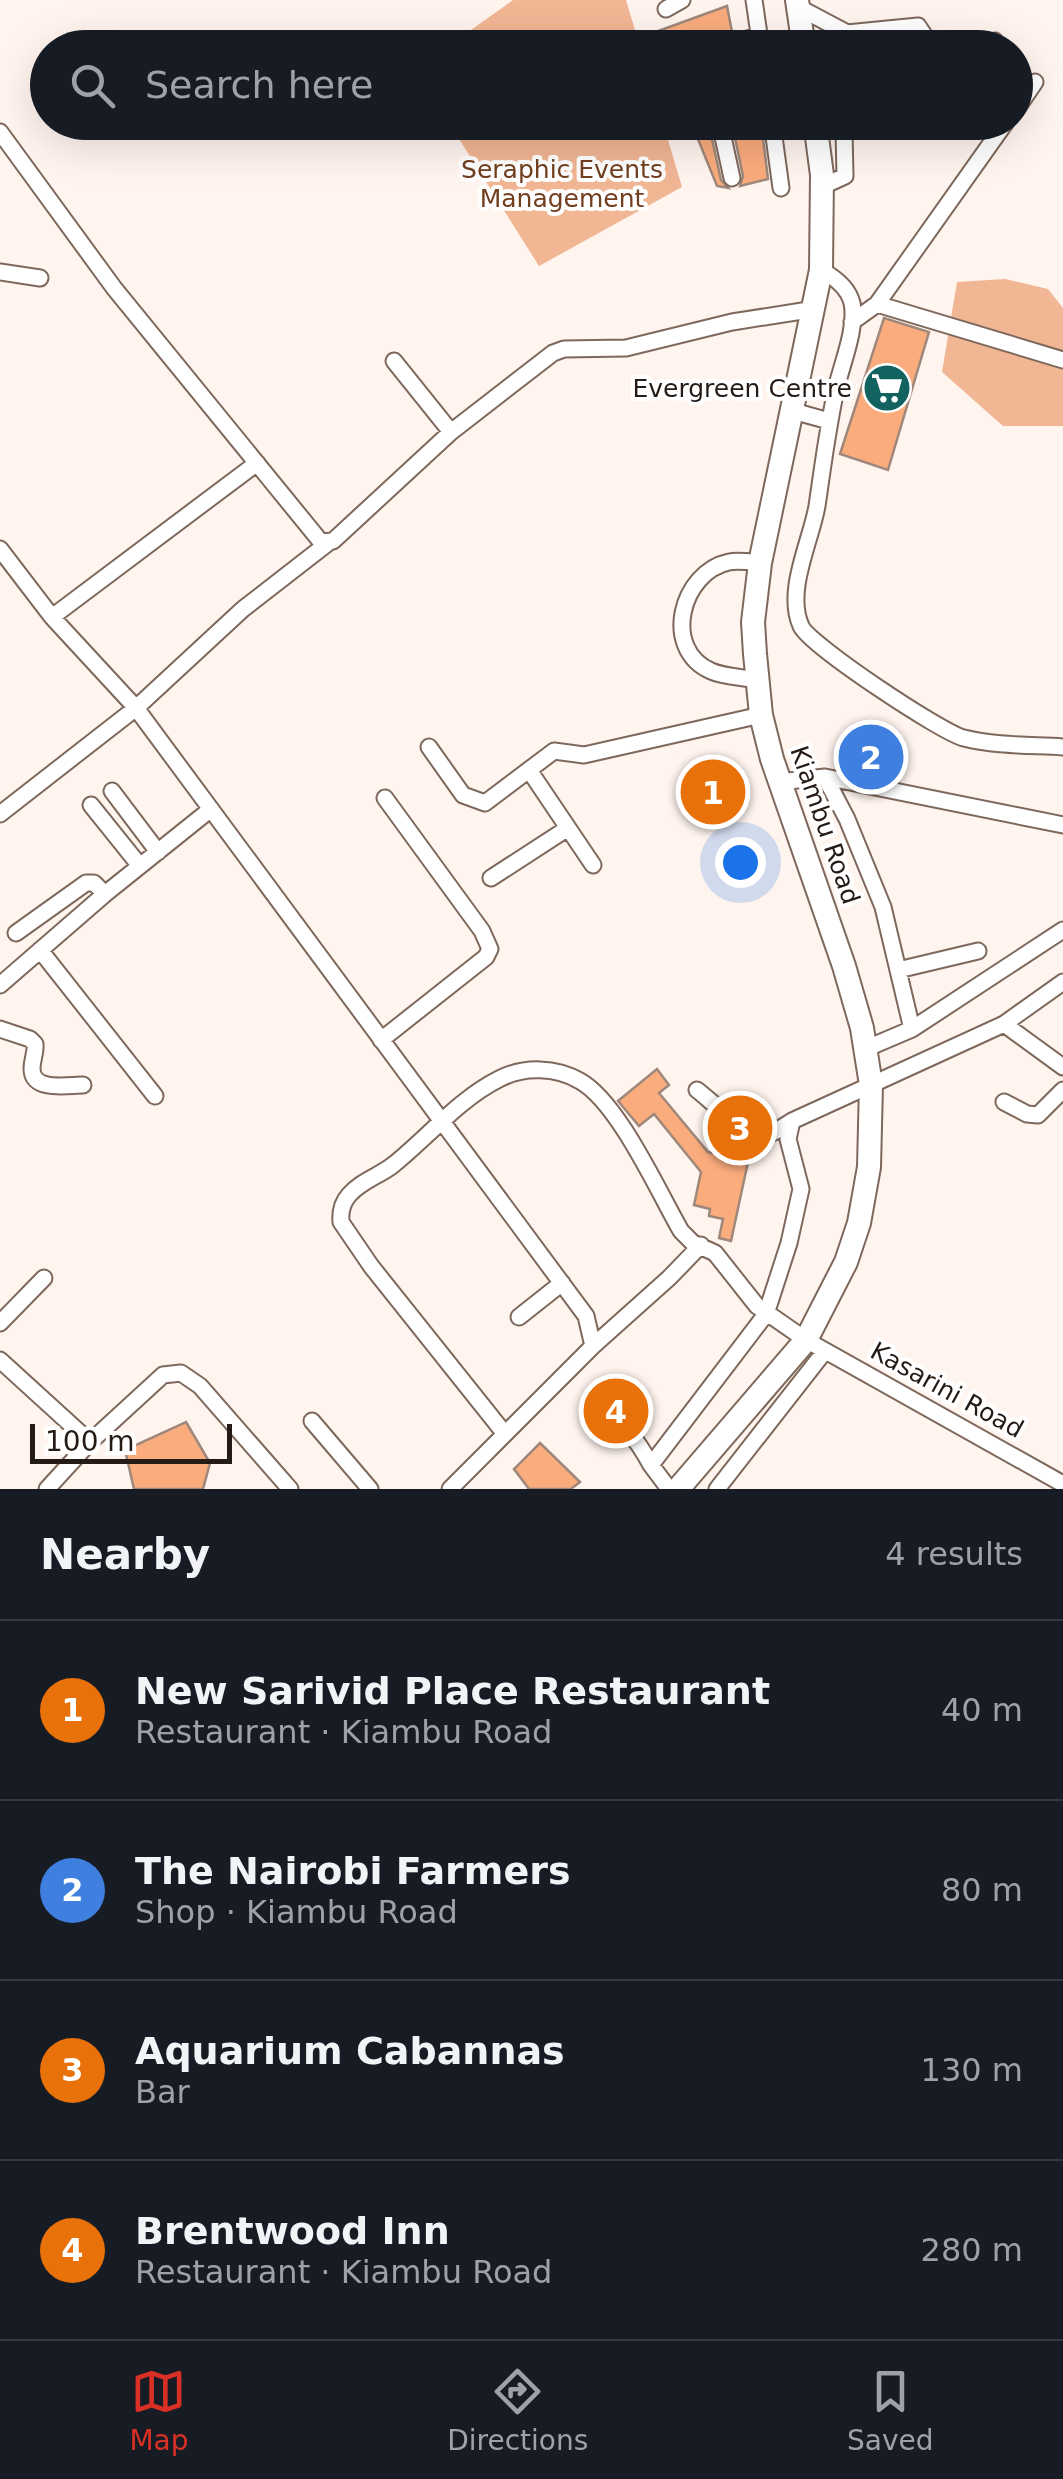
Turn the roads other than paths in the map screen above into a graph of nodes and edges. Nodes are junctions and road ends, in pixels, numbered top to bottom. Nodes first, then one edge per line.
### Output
1 (682, 0) edge
2 (754, 0) edge
3 (798, 3) edge
4 (666, 9) dead end
5 (758, 30) edge
6 (802, 30) edge
7 (836, 30) edge
8 (1036, 82) dead end
9 (1033, 86) edge
10 (0, 132) edge
11 (724, 140) edge
12 (774, 140) edge
13 (817, 140) edge
14 (844, 140) edge
15 (993, 140) edge
16 (732, 178) dead end
17 (823, 186) junction
18 (781, 188) dead end
19 (821, 270) junction
20 (0, 272) edge
21 (40, 278) dead end
22 (877, 304) junction
23 (816, 309) junction
24 (852, 322) junction
25 (1063, 360) edge
26 (394, 361) dead end
27 (793, 410) junction
28 (829, 421) junction
29 (451, 432) junction
30 (257, 463) junction
31 (328, 543) junction
32 (0, 549) edge
33 (760, 563) junction
34 (52, 616) junction
35 (758, 680) junction
36 (136, 708) junction
37 (761, 715) junction
38 (429, 747) dead end
39 (1063, 747) edge
40 (529, 770) junction
41 (825, 776) junction
42 (779, 782) junction
43 (112, 792) dead end
44 (384, 798) dead end
45 (91, 805) dead end
46 (211, 809) junction
47 (0, 814) edge
48 (1063, 824) edge
49 (568, 828) junction
50 (158, 852) junction
51 (593, 865) dead end
52 (140, 866) junction
53 (491, 878) dead end
54 (105, 894) junction
55 (1063, 930) edge
56 (16, 933) dead end
57 (40, 950) junction
58 (978, 951) dead end
59 (898, 970) junction
60 (1063, 982) edge
61 (0, 985) edge
62 (1004, 1024) junction
63 (0, 1029) edge
64 (912, 1029) junction
65 (381, 1040) junction
66 (865, 1049) junction
67 (1063, 1067) edge
68 (83, 1085) dead end
69 (871, 1085) junction
70 (697, 1090) dead end
71 (1063, 1090) edge
72 (155, 1096) dead end
73 (1004, 1102) dead end
74 (792, 1121) junction
75 (442, 1123) junction
76 (701, 1244) junction
77 (44, 1278) dead end
78 (562, 1283) junction
79 (766, 1314) junction
80 (519, 1316) dead end
81 (0, 1323) edge
82 (816, 1345) junction
83 (593, 1346) junction
84 (0, 1360) edge
85 (598, 1408) dead end
86 (312, 1421) dead end
87 (505, 1434) junction
88 (90, 1442) junction
89 (651, 1464) junction
90 (1063, 1484) edge
91 (47, 1489) edge
92 (290, 1489) edge
93 (370, 1489) edge
94 (450, 1489) edge
95 (669, 1489) edge
96 (678, 1489) edge
97 (717, 1489) edge

1 - 4 street
2 - 5 street
3 - 6 highway
3 - 7 street
8 - 9 street
10 - 30 street
11 - 16 street
12 - 18 street
13 - 17 highway, Kiambu Road
14 - 17 street
15 - 22 street
17 - 19 highway, Kiambu Road
19 - 23 highway, Kiambu Road
19 - 24 street
20 - 21 street
22 - 24 street
22 - 25 street
23 - 27 highway, Kiambu Road
23 - 29 street
24 - 28 street
26 - 29 street
27 - 28 street
27 - 33 highway, Kiambu Road
28 - 39 street
29 - 31 street
30 - 31 street
30 - 34 street
31 - 36 street
32 - 34 street
33 - 35 highway, Kiambu Road
33 - 35 street
34 - 36 street
35 - 37 highway, Kiambu Road
36 - 46 street
36 - 47 street
37 - 40 street
37 - 42 highway, Kiambu Road
38 - 40 street
40 - 49 street
41 - 42 street
41 - 48 street
41 - 59 street
42 - 66 highway, Kiambu Road
43 - 50 street
44 - 65 street
45 - 52 street
46 - 50 street
46 - 65 street
49 - 51 street
49 - 53 street
50 - 52 street
52 - 54 street
54 - 56 street
54 - 57 street
55 - 64 street
57 - 61 street
57 - 72 street
58 - 59 street
59 - 64 street
60 - 62 street
62 - 67 street
62 - 69 street
63 - 68 street
64 - 66 street
65 - 75 street
66 - 69 highway, Kiambu Road
69 - 74 street
69 - 82 highway, Kiambu Road
70 - 74 street
71 - 73 street
74 - 79 street
75 - 76 street, Kasarini Road
75 - 78 street
75 - 87 street, Kasarini Road
76 - 79 street, Kasarini Road
76 - 83 street
77 - 81 street
78 - 80 street
78 - 83 street
79 - 82 street, Kasarini Road
79 - 89 street
82 - 90 street, Kasarini Road
82 - 96 highway, Kiambu Road
82 - 97 street
83 - 87 street
84 - 88 street
85 - 89 street
86 - 93 street
87 - 94 street
88 - 91 street
88 - 92 street
89 - 95 street

